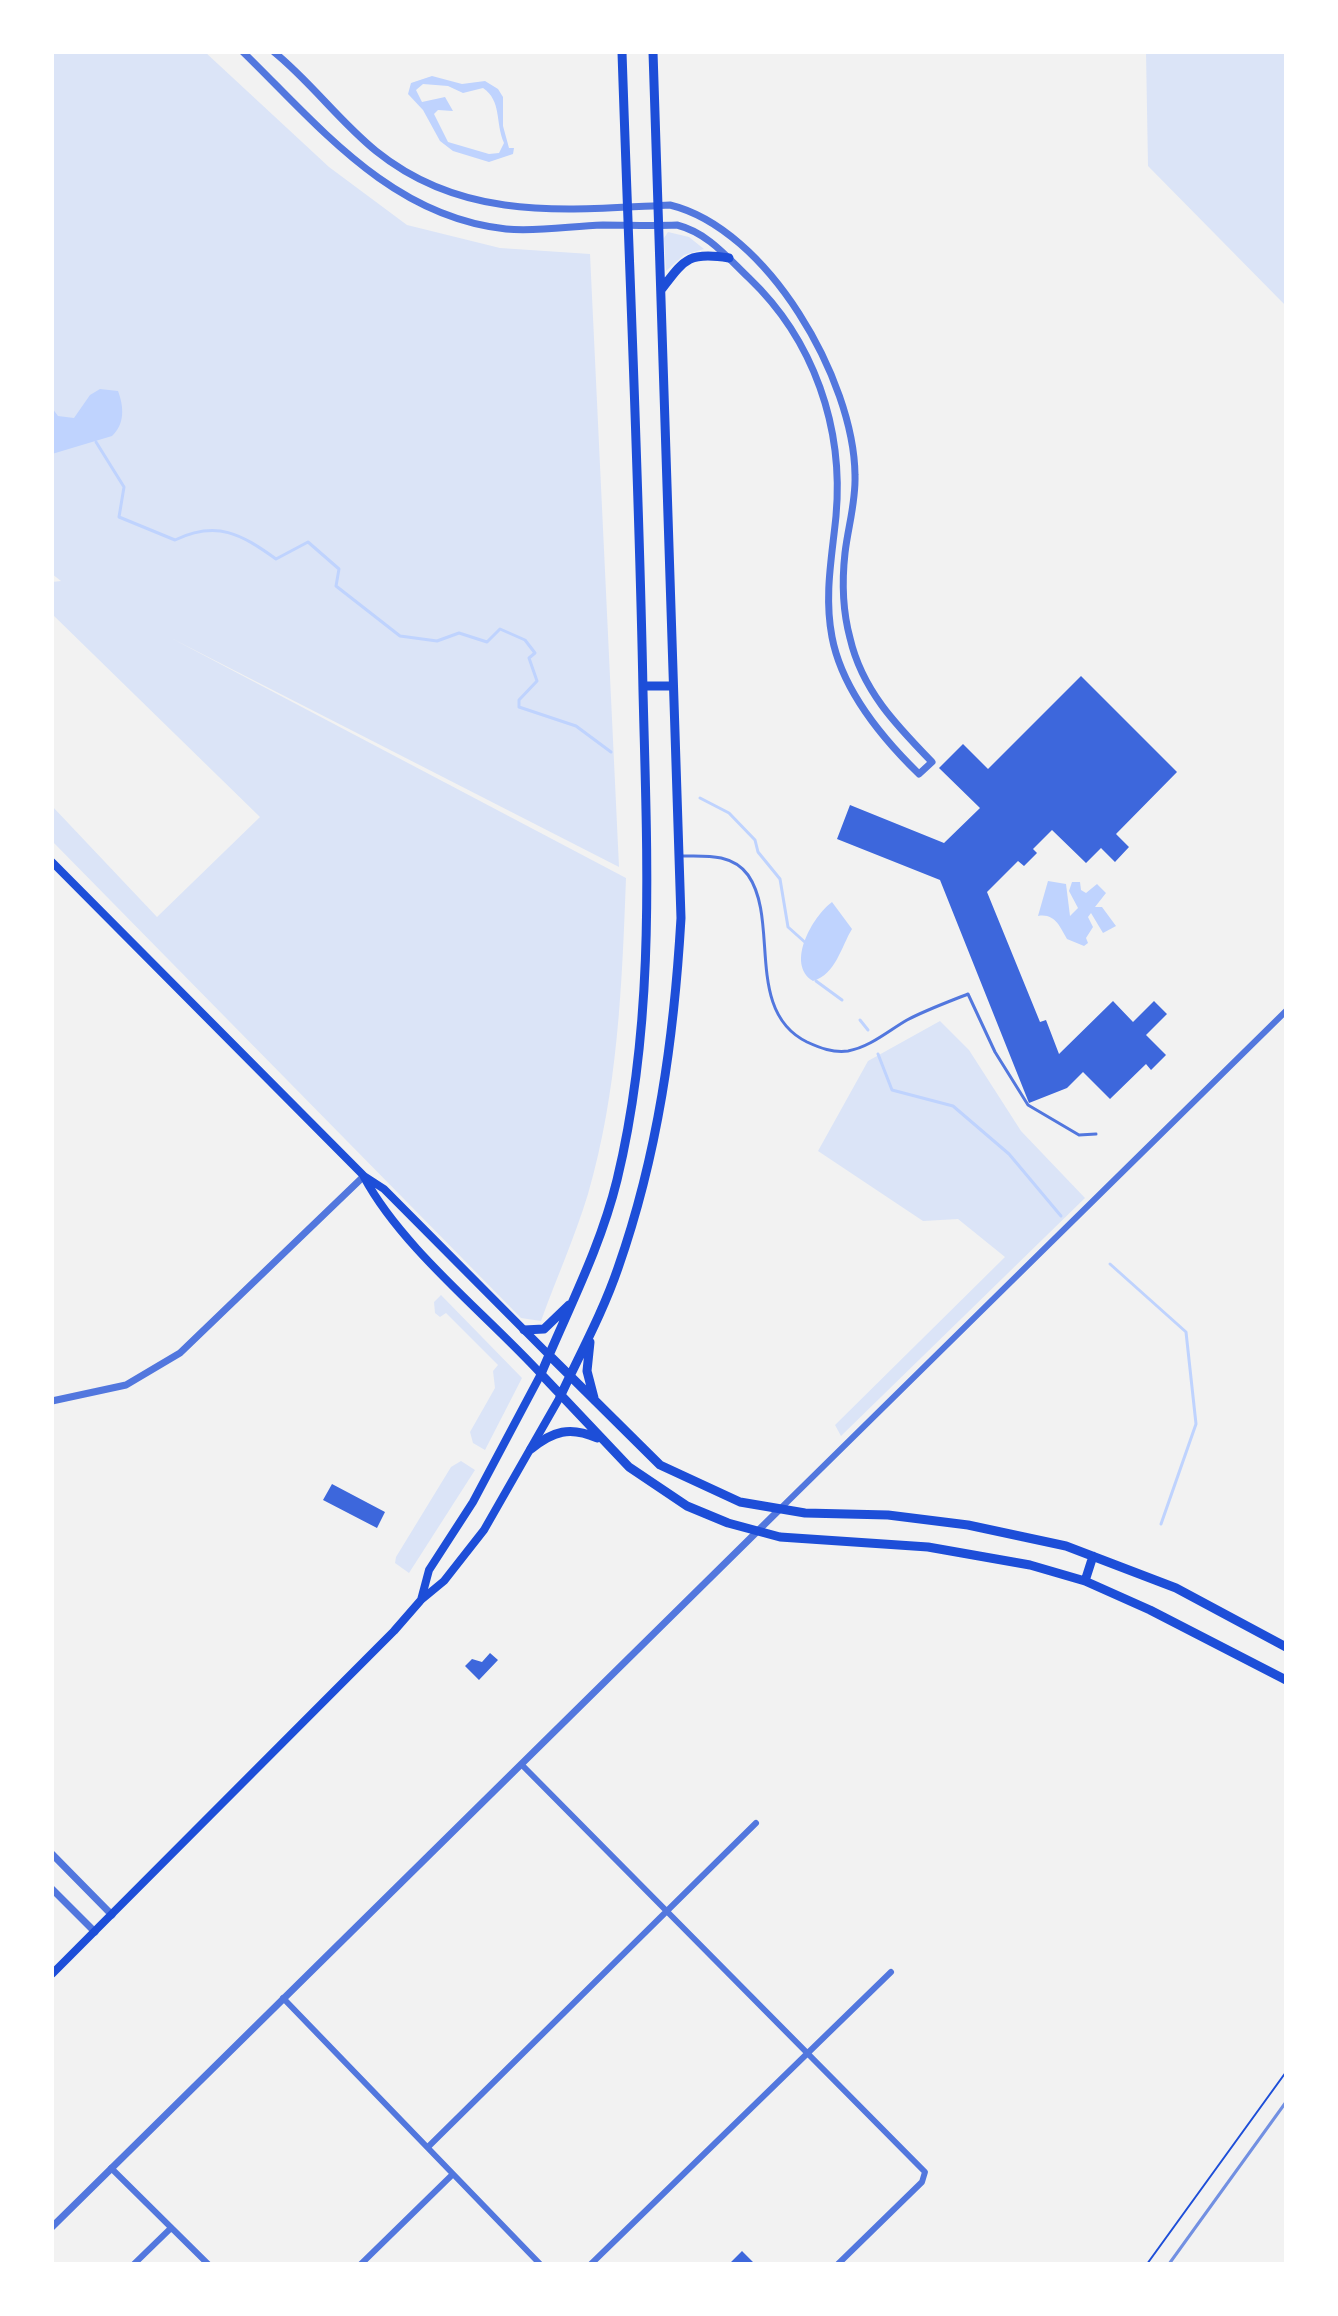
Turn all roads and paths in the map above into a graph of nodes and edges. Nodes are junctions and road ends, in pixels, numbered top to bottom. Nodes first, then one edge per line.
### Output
1 (243, 52) edge
2 (274, 52) edge
3 (622, 52) edge
4 (653, 52) edge
5 (658, 206) junction
6 (627, 207) junction
7 (658, 225) junction
8 (628, 226) junction
9 (729, 258) junction
10 (661, 290) junction
11 (643, 686) junction
12 (673, 686) junction
13 (677, 856) junction
14 (52, 862) edge
15 (1286, 1011) edge
16 (1096, 1134) dead end
17 (364, 1176) junction
18 (576, 1297) junction
19 (595, 1325) junction
20 (524, 1330) junction
21 (549, 1355) junction
22 (541, 1374) junction
23 (570, 1376) junction
24 (560, 1397) junction
25 (52, 1401) edge
26 (595, 1401) junction
27 (598, 1439) junction
28 (531, 1449) junction
29 (779, 1510) junction
30 (758, 1531) junction
31 (1093, 1556) junction
32 (1085, 1581) junction
33 (421, 1600) junction
34 (1286, 1647) edge
35 (1286, 1680) edge
36 (522, 1765) junction
37 (756, 1823) dead end
38 (52, 1854) edge
39 (52, 1889) edge
40 (666, 1909) junction
41 (112, 1915) junction
42 (95, 1932) junction
43 (891, 1972) dead end
44 (52, 1974) edge
45 (283, 1998) junction
46 (808, 2053) junction
47 (1286, 2072) edge
48 (428, 2147) junction
49 (111, 2168) junction
50 (453, 2174) junction
51 (52, 2227) edge
52 (171, 2228) junction
53 (134, 2264) edge
54 (208, 2264) edge
55 (361, 2264) edge
56 (540, 2264) edge
57 (591, 2264) edge
58 (838, 2264) edge
59 (1147, 2264) edge

1 - 8 street
2 - 6 street
3 - 6 main road
4 - 5 main road
5 - 6 street
5 - 7 main road
5 - 9 street
6 - 8 main road
7 - 8 street
7 - 9 street
7 - 10 main road
8 - 11 main road
9 - 10 main road
10 - 12 main road
11 - 12 main road
11 - 18 main road
12 - 13 main road
13 - 16 lane
13 - 19 main road
14 - 17 main road
15 - 29 street
17 - 20 main road
17 - 22 main road
17 - 25 street
18 - 20 main road
18 - 21 main road
19 - 23 main road
19 - 26 main road
20 - 21 main road
21 - 22 main road
21 - 23 main road
22 - 24 main road
22 - 33 main road
23 - 24 main road
23 - 26 main road
24 - 27 main road
24 - 28 main road
26 - 29 main road
27 - 28 main road
27 - 30 main road
28 - 33 main road
29 - 30 street
29 - 31 main road
30 - 32 main road
30 - 36 street
31 - 32 main road
31 - 34 main road
32 - 35 main road
33 - 41 main road
36 - 40 street
36 - 45 street
37 - 40 street
38 - 41 street
39 - 42 street
40 - 46 street
40 - 48 street
41 - 42 main road
42 - 44 main road
43 - 46 street
45 - 48 street
45 - 49 street
46 - 57 street
46 - 58 street
47 - 59 path
48 - 50 street
49 - 51 street
49 - 52 street
50 - 55 street
50 - 56 street
52 - 53 street
52 - 54 street

